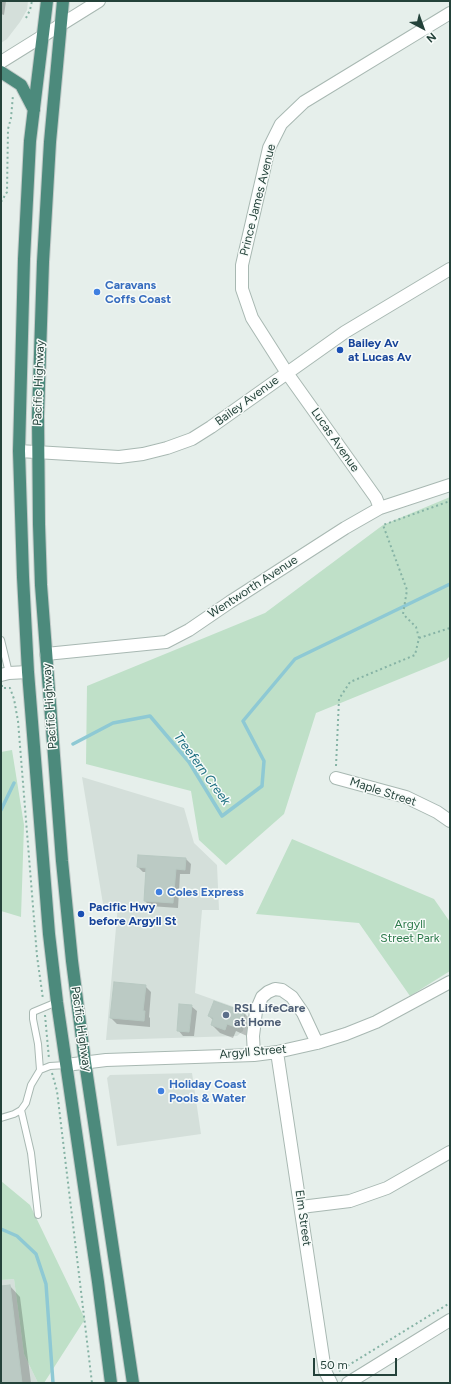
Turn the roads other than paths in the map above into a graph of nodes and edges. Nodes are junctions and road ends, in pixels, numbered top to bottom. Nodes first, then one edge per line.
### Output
1 (47, 1) edge
2 (63, 1) edge
3 (100, 1) edge
4 (450, 13) edge
5 (61, 25) junction
6 (43, 36) junction
7 (1, 62) edge
8 (1, 72) edge
9 (34, 110) junction
10 (450, 269) edge
11 (287, 373) junction
12 (19, 451) junction
13 (38, 452) junction
14 (450, 485) edge
15 (380, 508) junction
16 (1, 640) edge
17 (46, 654) junction
18 (28, 672) junction
19 (5, 674) edge
20 (336, 778) road end
21 (450, 821) edge
22 (450, 982) edge
23 (57, 1002) junction
24 (317, 1044) junction
25 (278, 1052) junction
26 (254, 1055) junction
27 (85, 1062) junction
28 (66, 1065) junction
29 (40, 1070) junction
30 (21, 1110) junction
31 (1, 1118) edge
32 (450, 1152) edge
33 (301, 1207) junction
34 (38, 1215) dead end
35 (450, 1320) edge
36 (111, 1383) edge
37 (133, 1383) edge
38 (331, 1383) edge
39 (348, 1383) edge

1 - 6 highway, Pacific Highway
2 - 5 highway, Pacific Highway
3 - 5 street
4 - 11 street, Prince James Avenue
5 - 6 street
5 - 13 highway, Pacific Highway
6 - 7 street
6 - 9 highway, Pacific Highway
8 - 9 highway
9 - 12 highway, Pacific Highway
10 - 11 street, Bailey Avenue
11 - 13 street, Bailey Avenue
11 - 15 street, Lucas Avenue
12 - 13 street, Bailey Avenue
12 - 18 highway, Pacific Highway
13 - 17 highway, Pacific Highway
14 - 15 street, Wentworth Avenue
15 - 17 street, Wentworth Avenue
16 - 19 lane
17 - 27 highway, Pacific Highway
18 - 19 street
18 - 23 highway, Pacific Highway
20 - 21 street, Maple Street
22 - 24 street, Argyll Street
23 - 28 highway, Pacific Highway
23 - 29 lane
24 - 25 street, Argyll Street
24 - 26 street
25 - 26 street, Argyll Street
25 - 33 street, Elm Street
26 - 27 street, Argyll Street
27 - 28 street, Argyll Street
27 - 37 highway, Pacific Highway
28 - 29 lane
28 - 36 highway, Pacific Highway
29 - 30 lane
30 - 31 lane
30 - 34 lane
32 - 33 street
33 - 38 street, Elm Street
35 - 39 street

